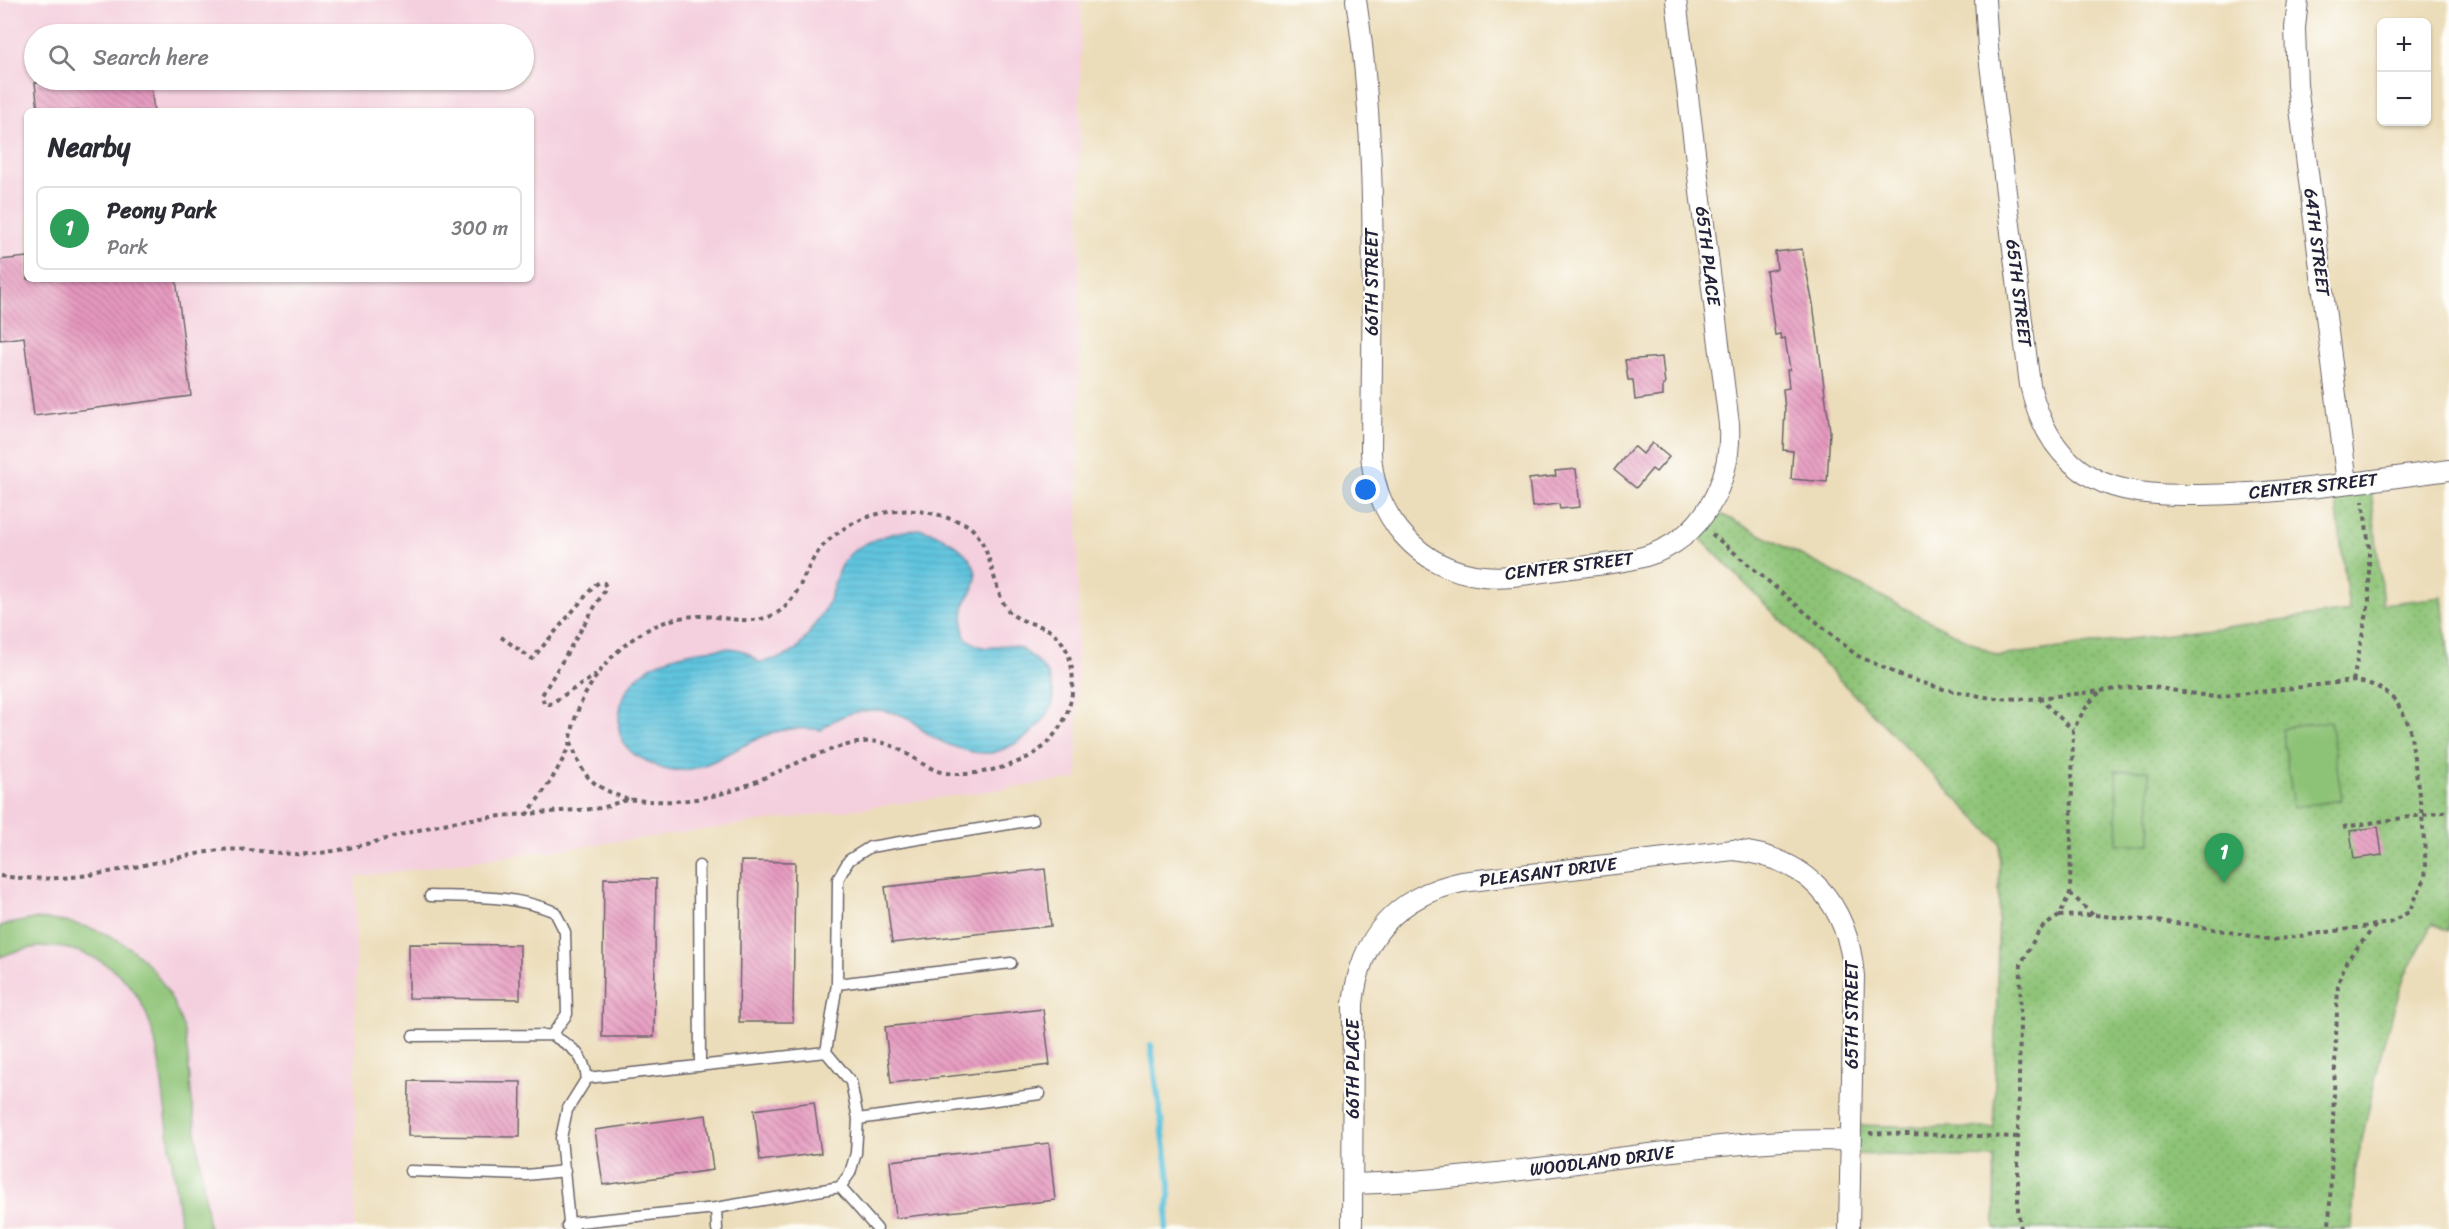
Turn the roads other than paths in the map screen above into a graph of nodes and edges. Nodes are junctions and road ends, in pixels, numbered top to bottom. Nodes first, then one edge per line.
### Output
1 (1356, 0) edge
2 (1676, 0) edge
3 (1985, 0) edge
4 (2298, 0) edge
5 (2449, 471) edge
6 (2354, 482) junction
7 (2176, 495) joint
8 (1704, 515) joint
9 (1418, 550) joint
10 (1033, 820) dead end
11 (1716, 851) joint
12 (699, 866) dead end
13 (430, 896) dead end
14 (1390, 918) joint
15 (1011, 963) dead end
16 (837, 984) junction
17 (552, 1035) junction
18 (413, 1036) dead end
19 (826, 1052) junction
20 (700, 1066) junction
21 (587, 1078) junction
22 (1040, 1094) dead end
23 (858, 1119) junction
24 (1851, 1137) junction
25 (410, 1171) dead end
26 (565, 1171) junction
27 (1352, 1184) junction
28 (840, 1187) junction
29 (717, 1208) junction
30 (569, 1227) edge
31 (717, 1229) edge
32 (876, 1229) edge
33 (1352, 1229) edge
34 (1849, 1229) edge

1 - 9 street, 66TH STREET
2 - 8 street, 65TH PLACE
3 - 7 street, 65TH STREET
4 - 6 street, 64TH STREET
5 - 6 street, CENTER STREET
6 - 7 street, CENTER STREET
8 - 9 street, CENTER STREET
10 - 16 lane
11 - 14 street, PLEASANT DRIVE
11 - 24 street, 65TH STREET
12 - 20 lane
13 - 17 lane
14 - 27 street, 66TH PLACE
15 - 16 lane
16 - 19 lane
17 - 18 lane
17 - 21 lane
19 - 20 lane
19 - 23 lane
20 - 21 lane
21 - 26 lane
22 - 23 lane
23 - 28 lane
24 - 27 street, WOODLAND DRIVE
24 - 34 street, 65TH STREET
25 - 26 lane
26 - 30 lane
27 - 33 street, 66TH PLACE
28 - 29 lane
28 - 32 lane
29 - 30 lane
29 - 31 lane

